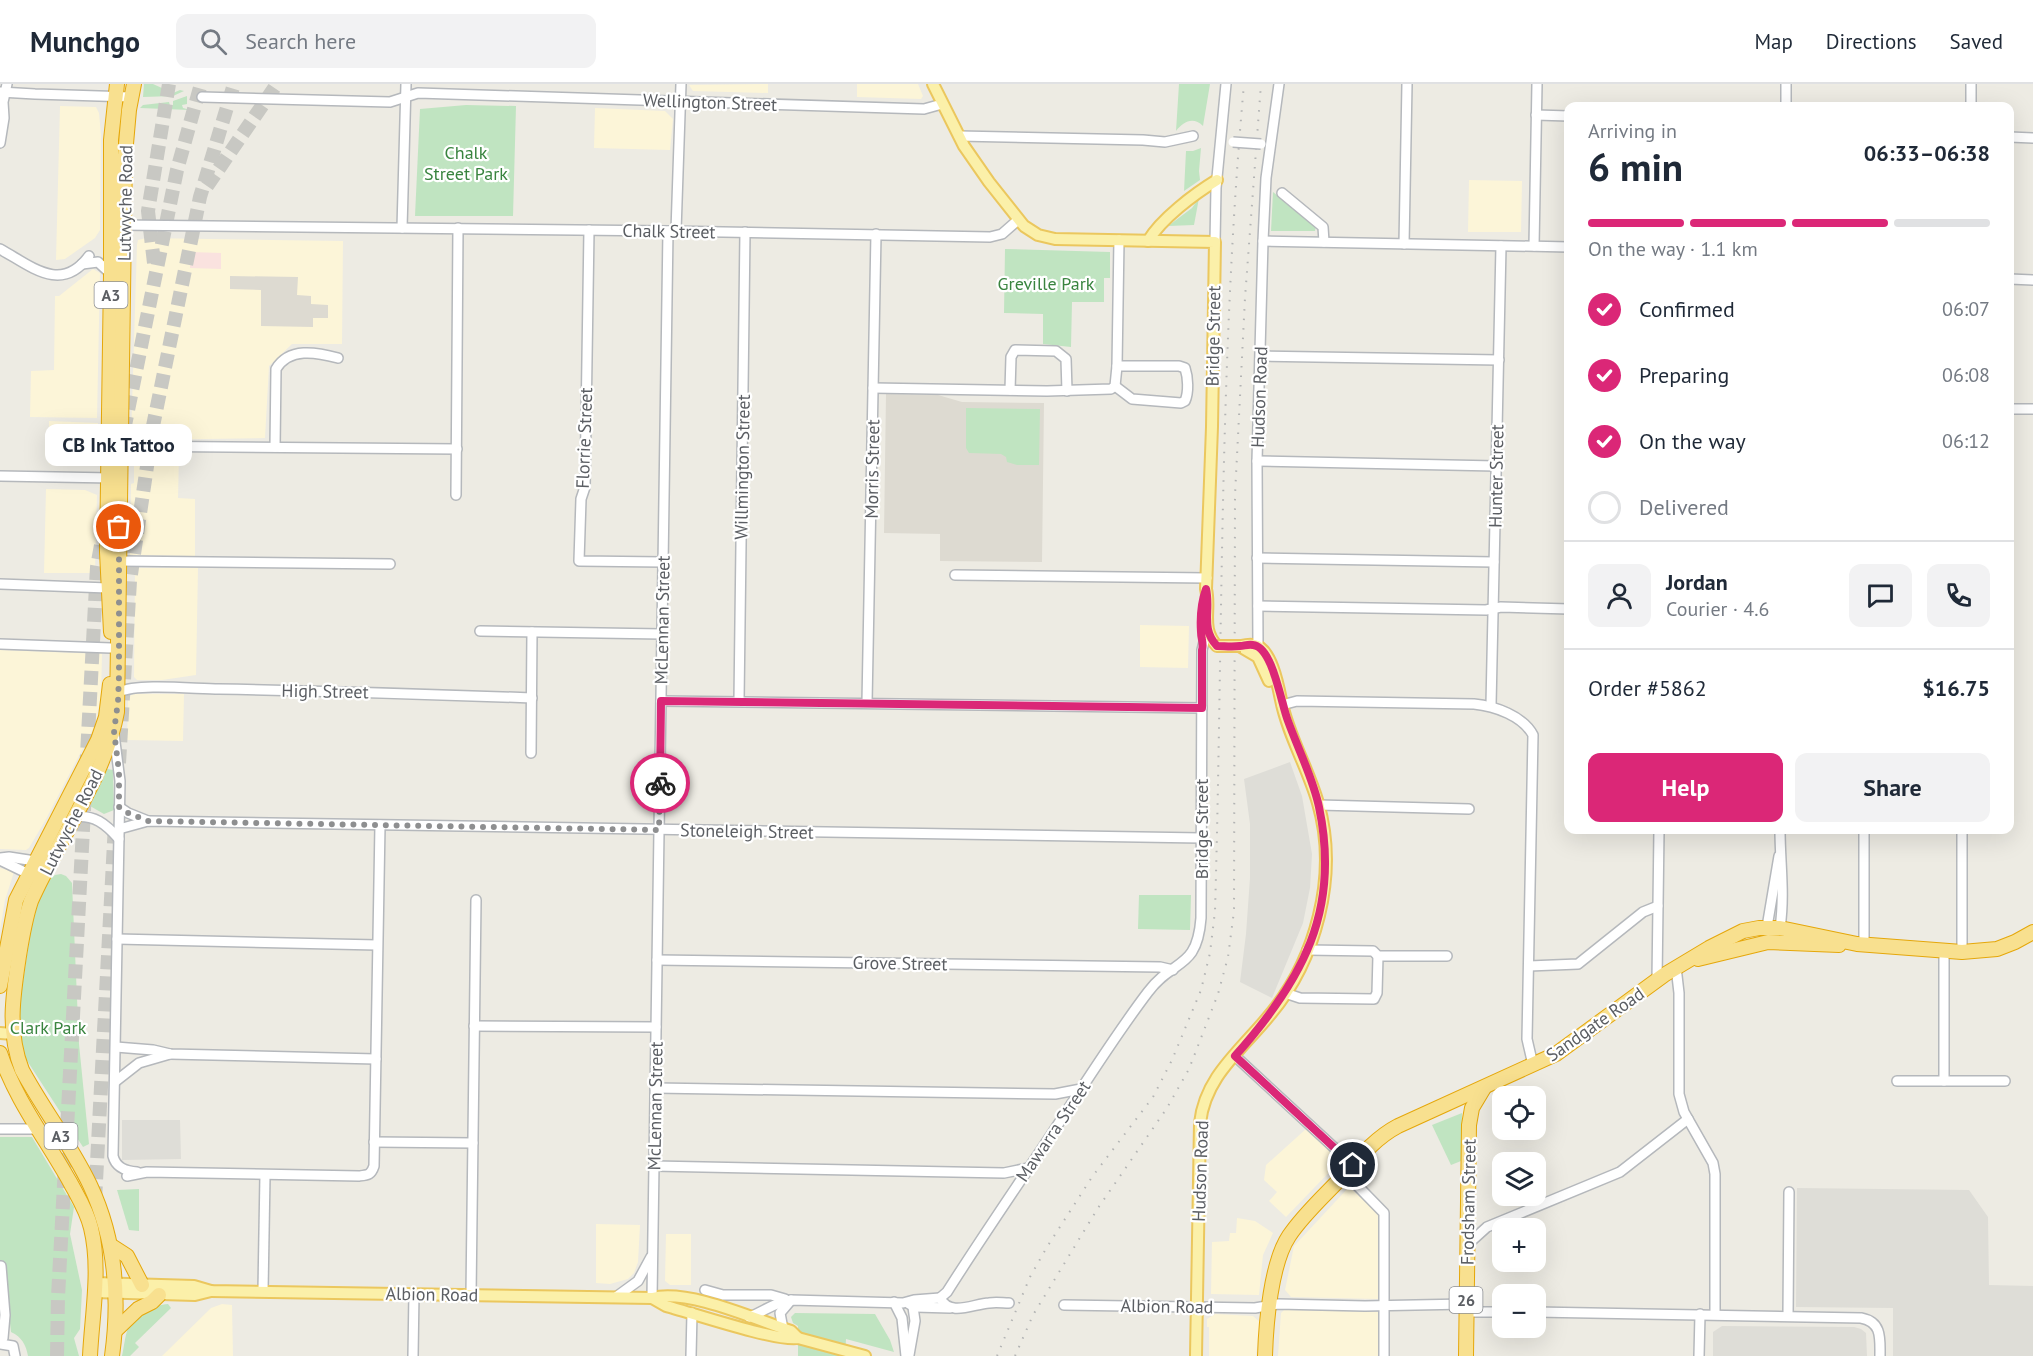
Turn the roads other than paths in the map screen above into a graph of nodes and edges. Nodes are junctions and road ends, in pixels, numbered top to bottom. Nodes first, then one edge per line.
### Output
1 (406, 84) edge
2 (681, 84) edge
3 (933, 84) edge
4 (1226, 84) edge
5 (1279, 84) edge
6 (1407, 84) edge
7 (1537, 84) edge
8 (1786, 84) edge
9 (1971, 84) edge
10 (116, 90) edge
11 (133, 90) edge
12 (3, 92) edge
13 (202, 97) dead end
14 (406, 97) junction
15 (681, 102) junction
16 (1786, 102) edge
17 (1971, 102) edge
18 (942, 104) junction
19 (1536, 115) junction
20 (1564, 116) edge
21 (959, 136) junction
22 (1193, 136) dead end
23 (2014, 137) edge
24 (2033, 138) edge
25 (1222, 141) junction
26 (0, 143) edge
27 (1272, 144) junction
28 (1217, 180) junction
29 (1282, 193) dead end
30 (1018, 220) junction
31 (118, 225) junction
32 (402, 228) junction
33 (459, 228) junction
34 (589, 230) junction
35 (672, 231) junction
36 (746, 232) junction
37 (876, 234) junction
38 (1119, 240) junction
39 (1148, 241) junction
40 (1263, 241) junction
41 (1215, 242) junction
42 (1324, 242) junction
43 (1404, 244) junction
44 (1501, 246) junction
45 (1534, 246) junction
46 (1564, 247) edge
47 (0, 249) edge
48 (89, 256) dead end
49 (82, 264) junction
50 (111, 274) junction
51 (2014, 279) edge
52 (2033, 280) edge
53 (1261, 356) junction
54 (338, 358) dead end
55 (1499, 360) junction
56 (1117, 366) junction
57 (1115, 386) junction
58 (873, 388) junction
59 (1010, 390) junction
60 (1067, 391) junction
61 (2014, 409) edge
62 (2033, 409) edge
63 (120, 446) junction
64 (275, 447) junction
65 (457, 449) junction
66 (1257, 461) junction
67 (1496, 466) junction
68 (0, 476) edge
69 (114, 478) junction
70 (456, 495) dead end
71 (1257, 558) junction
72 (119, 561) junction
73 (663, 562) junction
74 (1494, 562) junction
75 (390, 564) dead end
76 (955, 575) dead end
77 (0, 584) edge
78 (1207, 584) junction
79 (108, 588) junction
80 (1258, 606) junction
81 (1493, 608) junction
82 (1564, 609) edge
83 (480, 631) dead end
84 (532, 632) junction
85 (662, 634) junction
86 (1204, 642) junction
87 (0, 644) edge
88 (1217, 646) junction
89 (111, 648) junction
90 (1256, 650) junction
91 (119, 692) junction
92 (531, 698) junction
93 (661, 701) junction
94 (739, 701) junction
95 (867, 703) junction
96 (1282, 705) junction
97 (1491, 705) junction
98 (1202, 708) junction
99 (114, 731) junction
100 (531, 753) dead end
101 (1319, 805) junction
102 (119, 807) junction
103 (1468, 809) dead end
104 (74, 816) junction
105 (148, 821) junction
106 (54, 823) junction
107 (380, 825) junction
108 (659, 830) junction
109 (119, 834) junction
110 (1659, 834) edge
111 (1780, 834) edge
112 (1864, 834) edge
113 (1962, 834) edge
114 (1201, 838) junction
115 (1780, 853) junction
116 (0, 859) edge
117 (35, 861) junction
118 (35, 876) junction
119 (476, 900) dead end
120 (1658, 906) junction
121 (1773, 927) junction
122 (2033, 932) edge
123 (117, 939) junction
124 (1773, 943) junction
125 (377, 945) junction
126 (1861, 945) junction
127 (1307, 950) junction
128 (1944, 950) junction
129 (1962, 952) junction
130 (1378, 956) junction
131 (1447, 956) dead end
132 (657, 960) junction
133 (1529, 966) junction
134 (1679, 966) junction
135 (1144, 967) junction
136 (1173, 970) junction
137 (1657, 980) junction
138 (1154, 985) junction
139 (0, 986) edge
140 (1285, 993) junction
141 (474, 1026) junction
142 (656, 1027) junction
143 (6, 1034) edge
144 (116, 1047) junction
145 (0, 1053) edge
146 (170, 1054) junction
147 (1235, 1056) junction
148 (376, 1059) junction
149 (1533, 1065) junction
150 (116, 1081) junction
151 (1897, 1081) dead end
152 (1944, 1081) junction
153 (2005, 1081) dead end
154 (1484, 1088) junction
155 (655, 1089) junction
156 (1081, 1089) junction
157 (1055, 1094) junction
158 (1066, 1112) junction
159 (1688, 1119) junction
160 (0, 1129) edge
161 (39, 1129) junction
162 (374, 1142) junction
163 (473, 1143) junction
164 (654, 1166) junction
165 (1028, 1168) junction
166 (1349, 1169) junction
167 (142, 1172) junction
168 (1004, 1173) junction
169 (265, 1174) junction
170 (127, 1176) dead end
171 (1018, 1184) junction
172 (1789, 1192) dead end
173 (1467, 1217) junction
174 (1487, 1227) junction
175 (110, 1245) junction
176 (1467, 1245) junction
177 (652, 1255) junction
178 (1, 1266) edge
179 (142, 1285) junction
180 (94, 1288) junction
181 (115, 1289) junction
182 (705, 1290) dead end
183 (211, 1291) junction
184 (263, 1291) junction
185 (414, 1293) junction
186 (159, 1295) junction
187 (471, 1295) junction
188 (616, 1297) junction
189 (652, 1298) junction
190 (940, 1298) junction
191 (791, 1300) junction
192 (1009, 1303) dead end
193 (903, 1304) junction
194 (1064, 1305) dead end
195 (1384, 1305) junction
196 (1270, 1306) junction
197 (1197, 1307) junction
198 (950, 1308) junction
199 (1466, 1308) junction
200 (1492, 1311) edge
201 (1546, 1312) edge
202 (692, 1313) junction
203 (1700, 1314) junction
204 (1715, 1314) junction
205 (1788, 1316) junction
206 (749, 1317) junction
207 (783, 1329) junction
208 (115, 1331) junction
209 (798, 1338) junction
210 (2, 1340) edge
211 (15, 1356) edge
212 (90, 1356) edge
213 (112, 1356) edge
214 (413, 1356) edge
215 (691, 1356) edge
216 (866, 1356) edge
217 (907, 1356) edge
218 (1196, 1356) edge
219 (1265, 1356) edge
220 (1384, 1356) edge
221 (1466, 1356) edge
222 (1699, 1356) edge
223 (1880, 1356) edge

1 - 14 street
2 - 15 street, McLennan Street
3 - 18 main road
4 - 25 street, Bridge Street
5 - 27 street, Hudson Road
6 - 43 street
7 - 19 street
8 - 16 street
9 - 17 street
10 - 11 street
10 - 12 street
10 - 31 highway, Lutwyche Road / A3
11 - 31 highway, Lutwyche Road / A3
12 - 26 street
13 - 14 street, Wellington Street
14 - 15 street, Wellington Street
14 - 32 street
15 - 18 street, Wellington Street
15 - 35 street, McLennan Street
18 - 21 main road
19 - 20 street
19 - 45 street
21 - 22 street
21 - 30 main road
23 - 24 street
25 - 27 street, bridge
25 - 28 street, Bridge Street
27 - 40 street, Hudson Road
28 - 39 main road
28 - 41 street, Bridge Street
29 - 42 street
30 - 37 street, Chalk Street
30 - 38 main road
31 - 32 street, Chalk Street
31 - 50 highway, Lutwyche Road / A3
31 - 63 highway, Lutwyche Road / A3
32 - 33 street, Chalk Street
33 - 34 street, Chalk Street
33 - 65 street
34 - 35 street, Chalk Street
34 - 73 street, Florrie Street
35 - 36 street, Chalk Street
35 - 73 street, McLennan Street
36 - 37 street, Chalk Street
36 - 94 street, Willmington Street
37 - 58 street, Morris Street
38 - 39 main road
38 - 56 street
39 - 41 main road
40 - 42 street
40 - 53 street, Hudson Road
41 - 78 main road, Bridge Street
42 - 43 street
43 - 44 street
44 - 45 street
44 - 55 street, Hunter Street
45 - 46 street
47 - 49 street
48 - 49 street
49 - 50 street
50 - 69 highway, Lutwyche Road / A3
51 - 52 street
53 - 55 street
53 - 66 street, Hudson Road
54 - 64 street
55 - 67 street, Hunter Street
56 - 57 street
56 - 57 street
57 - 60 street
58 - 59 street
58 - 95 street, Morris Street
59 - 60 street
59 - 60 street
61 - 62 street
63 - 64 street
63 - 69 highway, Lutwyche Road / A3
64 - 65 street
65 - 70 street
66 - 67 street
66 - 71 street, Hudson Road
67 - 74 street, Hunter Street
68 - 69 street
69 - 72 highway, Lutwyche Road / A3
69 - 79 highway, Lutwyche Road / A3
71 - 74 street
71 - 80 street, Hudson Road
72 - 75 street
72 - 91 highway, Lutwyche Road / A3
73 - 85 street, McLennan Street
74 - 81 street, Hunter Street
76 - 78 street
77 - 79 street
78 - 86 main road, Bridge Street
78 - 88 main road, Bridge Street
79 - 89 highway, Lutwyche Road / A3
80 - 81 street
80 - 90 street, Hudson Road
81 - 82 street
81 - 97 street, Hunter Street
83 - 84 street
84 - 85 street
84 - 92 street
85 - 93 street, McLennan Street
86 - 88 main road
86 - 98 street, Bridge Street
87 - 89 street
88 - 90 main road, bridge
89 - 106 highway, Lutwyche Road / A3
90 - 96 main road, Hudson Road
91 - 92 street, High Street
91 - 99 highway, Lutwyche Road / A3
92 - 100 street
93 - 94 street
93 - 108 street, McLennan Street
94 - 95 street
95 - 98 street
96 - 97 street
96 - 101 main road, Hudson Road
97 - 133 street
98 - 114 street, Bridge Street
99 - 102 street
99 - 104 highway, Lutwyche Road / A3
101 - 103 street
101 - 127 main road, Hudson Road
102 - 105 street, Stoneleigh Street
102 - 109 street
104 - 106 street
104 - 109 street
104 - 118 highway, Lutwyche Road / A3
105 - 107 street, Stoneleigh Street
105 - 109 street, Stoneleigh Street
106 - 117 highway, Lutwyche Road / A3
107 - 108 street, Stoneleigh Street
107 - 125 street
108 - 114 street, Stoneleigh Street
108 - 132 street, McLennan Street
109 - 123 street
110 - 120 street
111 - 115 street
112 - 126 street
113 - 129 street
114 - 136 street, Bridge Street
115 - 121 street
115 - 121 street
116 - 117 street
116 - 118 street
117 - 118 highway, Lutwyche Road / A3
118 - 139 highway, Lutwyche Road / A3
118 - 143 highway, Lutwyche Road / A3
119 - 141 street
120 - 133 street
120 - 137 street
121 - 124 highway
121 - 126 highway, Sandgate Road
121 - 134 highway, Sandgate Road
122 - 129 highway, Sandgate Road
123 - 125 street
123 - 144 street
124 - 126 highway, Sandgate Road
124 - 134 highway, Sandgate Road
125 - 148 street
126 - 128 highway, Sandgate Road
127 - 130 street
127 - 140 main road, Hudson Road
128 - 129 highway, Sandgate Road
128 - 152 street
130 - 131 street
130 - 140 street
132 - 135 street, Grove Street
132 - 142 street, McLennan Street
133 - 149 street
134 - 137 highway, Sandgate Road
134 - 159 street
135 - 136 street, Grove Street
135 - 138 street
136 - 138 street, Mawarra Street
137 - 149 highway, Sandgate Road
138 - 156 street, Mawarra Street
140 - 147 main road, Hudson Road
141 - 142 street
141 - 163 street
142 - 155 street, McLennan Street
143 - 175 highway, Lutwyche Road / A3
144 - 146 street
144 - 150 street
145 - 161 highway, A3
146 - 148 street
146 - 150 street
147 - 166 street
147 - 197 main road, Hudson Road
148 - 162 street
149 - 154 highway, Sandgate Road
150 - 167 street
151 - 152 street
152 - 153 street
154 - 166 highway, Sandgate Road
154 - 173 highway, Frodsham Street / 26
155 - 157 street
155 - 164 street, McLennan Street
156 - 157 street
156 - 158 street, Mawarra Street
157 - 158 street
158 - 165 street, Mawarra Street
159 - 174 street
159 - 204 street
160 - 161 street
161 - 180 highway, A3
162 - 163 street
162 - 169 street
163 - 187 street
164 - 168 street
164 - 177 street, McLennan Street
165 - 168 street
165 - 171 street, Mawarra Street
166 - 195 street
166 - 196 highway, Sandgate Road
167 - 169 street
167 - 170 street
168 - 171 street
169 - 184 street
171 - 190 street, Mawarra Street
172 - 205 street
173 - 174 street
173 - 176 highway, Frodsham Street / 26
174 - 176 street
175 - 179 highway
175 - 181 highway, Lutwyche Road / A3
176 - 199 highway, Frodsham Street / 26
177 - 188 street
177 - 189 street, McLennan Street
178 - 210 street
179 - 181 main road, Albion Road
179 - 183 main road, Albion Road
180 - 181 main road, Albion Road
180 - 212 highway, A3
181 - 186 main road, Albion Road
181 - 208 highway, Lutwyche Road / A3
182 - 191 street
183 - 184 main road, Albion Road
183 - 186 main road, Albion Road
184 - 185 main road, Albion Road
185 - 187 main road, Albion Road
185 - 214 street
186 - 208 highway
187 - 188 main road, Albion Road
188 - 189 main road, Albion Road
189 - 202 main road
189 - 206 main road, Albion Road
190 - 193 street
190 - 198 street
191 - 193 street
191 - 206 street
191 - 207 street
192 - 198 street
193 - 198 street
193 - 217 street
193 - 217 street
194 - 197 street, Albion Road
195 - 196 street, Albion Road
195 - 199 street, Albion Road
195 - 220 street
196 - 197 street, Albion Road
196 - 219 highway, Sandgate Road
197 - 218 main road, Hudson Road
199 - 200 street, Albion Road
199 - 221 highway, Frodsham Street / 26
201 - 203 street
202 - 209 main road
202 - 215 street
203 - 204 street
203 - 222 street
204 - 205 street
205 - 223 street
206 - 207 main road, Albion Road
207 - 209 main road, Albion Road
208 - 213 highway, Lutwyche Road / A3
209 - 216 main road
210 - 211 street

